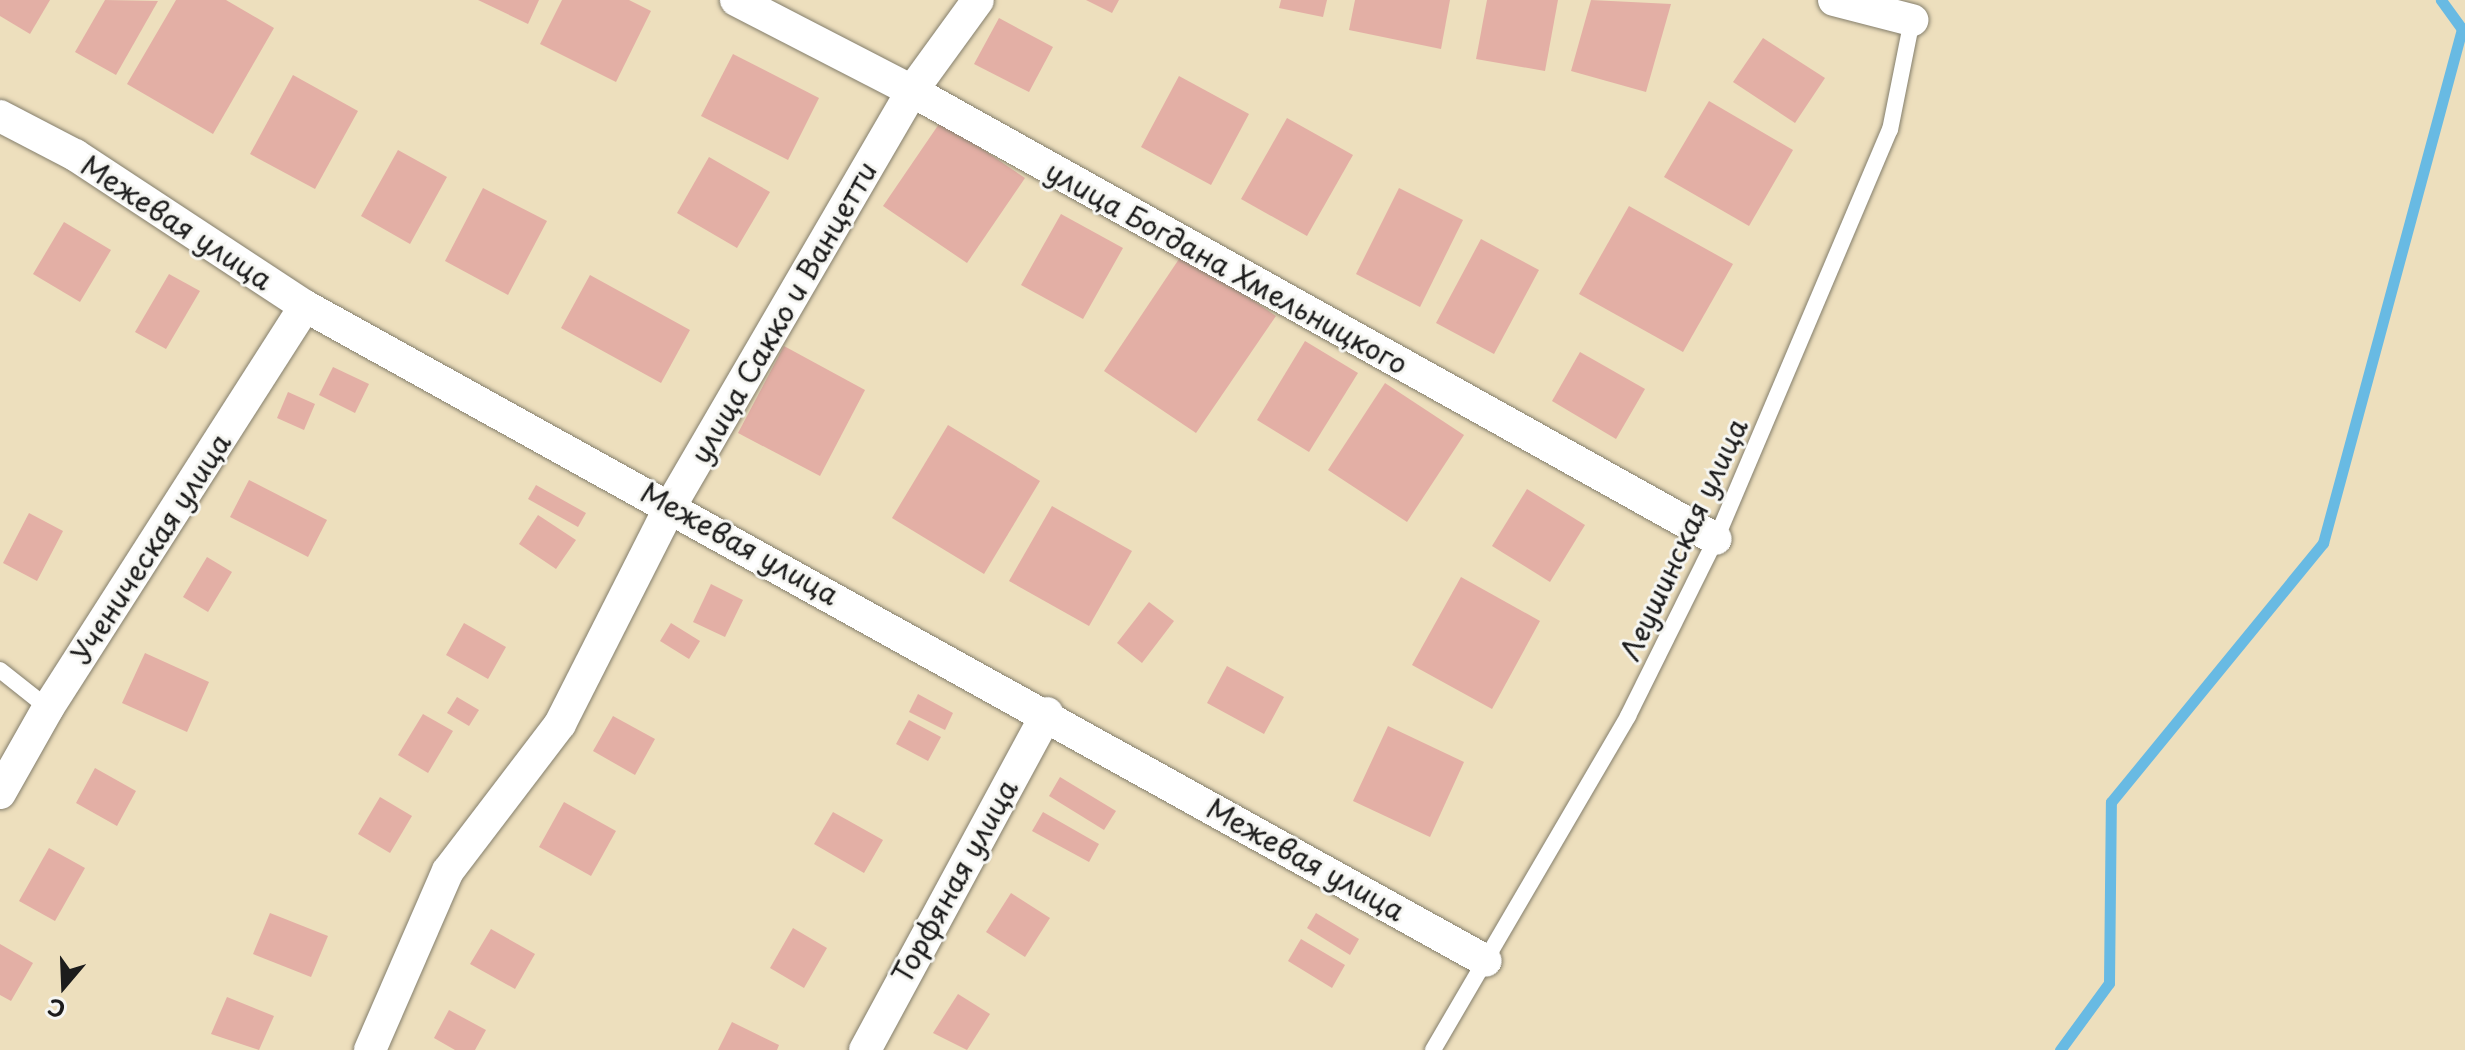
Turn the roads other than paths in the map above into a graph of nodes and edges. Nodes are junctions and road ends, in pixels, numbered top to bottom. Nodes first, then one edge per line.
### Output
1 (736, 0) edge
2 (978, 0) edge
3 (1834, 0) edge
4 (1912, 20) joint
5 (912, 91) junction
6 (0, 116) edge
7 (305, 306) junction
8 (671, 505) junction
9 (1716, 539) junction
10 (0, 670) edge
11 (48, 708) junction
12 (1047, 713) junction
13 (0, 793) edge
14 (1486, 961) junction
15 (370, 1050) edge
16 (865, 1050) edge
17 (1433, 1050) edge

1 - 5 street, улица Богдана Хмельницкого
2 - 5 street, улица Сакко и Ванцетти
3 - 4 street
4 - 9 lane, Леушинская улица
5 - 8 street, улица Сакко и Ванцетти
5 - 9 street, улица Богдана Хмельницкого
6 - 7 street, Межевая улица
7 - 8 street, Межевая улица
7 - 11 street, Ученическая улица
8 - 12 street, Межевая улица
8 - 15 street, улица Сакко и Ванцетти
9 - 14 lane, Леушинская улица
10 - 11 lane
11 - 13 street, Ученическая улица
12 - 14 street, Межевая улица
12 - 16 street, Торфяная улица
14 - 17 lane, Леушинская улица

